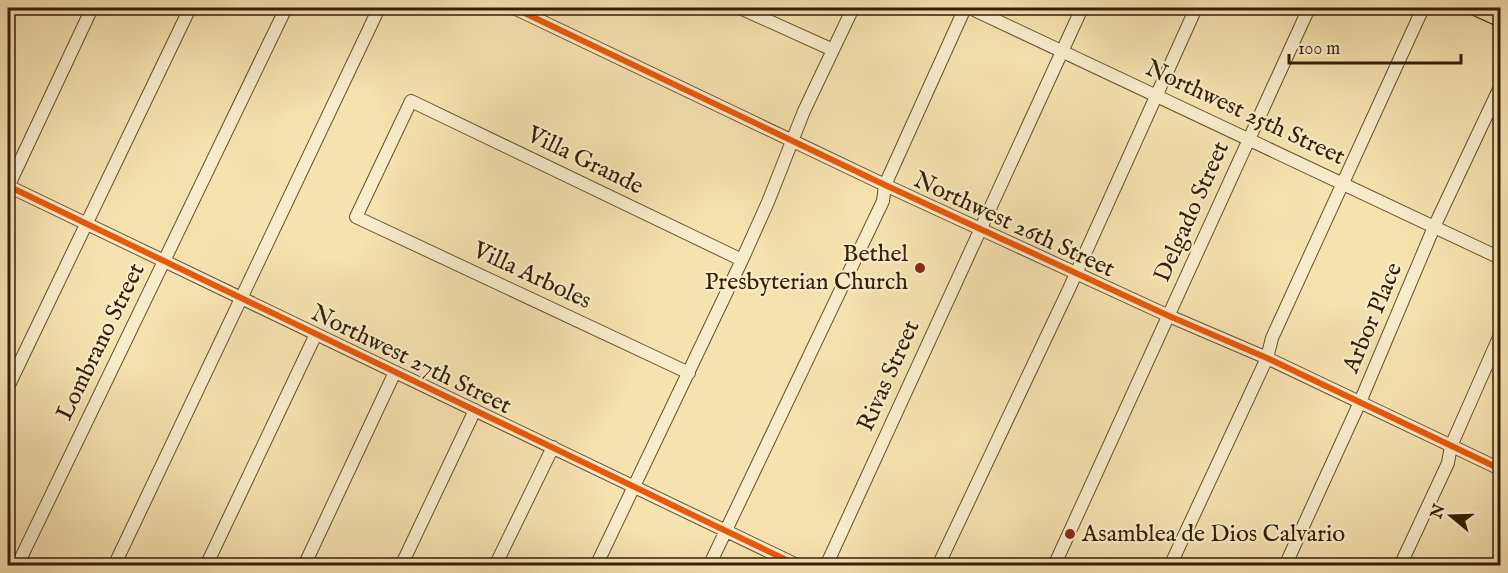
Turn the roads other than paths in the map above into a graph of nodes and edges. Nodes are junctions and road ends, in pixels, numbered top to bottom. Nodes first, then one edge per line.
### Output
1 (92, 8) edge
2 (190, 8) edge
3 (286, 8) edge
4 (379, 8) edge
5 (514, 8) edge
6 (740, 8) edge
7 (853, 8) edge
8 (964, 8) edge
9 (970, 8) edge
10 (1082, 8) edge
11 (1196, 8) edge
12 (1309, 8) edge
13 (1423, 8) edge
14 (1476, 8) edge
15 (1500, 19) edge
16 (834, 50) junction
17 (1063, 51) junction
18 (1500, 87) edge
19 (1156, 94) junction
20 (792, 139) junction
21 (1248, 140) junction
22 (1342, 183) junction
23 (885, 185) junction
24 (8, 187) edge
25 (356, 217) joint
26 (87, 224) junction
27 (1434, 227) junction
28 (980, 228) junction
29 (1500, 258) edge
30 (742, 260) junction
31 (163, 261) junction
32 (1075, 273) junction
33 (241, 298) junction
34 (1169, 316) junction
35 (316, 334) junction
36 (1500, 335) edge
37 (1267, 358) junction
38 (395, 372) junction
39 (689, 373) junction
40 (8, 387) edge
41 (1360, 402) junction
42 (475, 410) junction
43 (1451, 446) junction
44 (553, 447) junction
45 (1500, 470) edge
46 (635, 487) junction
47 (725, 530) junction
48 (17, 566) edge
49 (114, 566) edge
50 (206, 566) edge
51 (304, 566) edge
52 (401, 566) edge
53 (495, 566) edge
54 (596, 566) edge
55 (709, 566) edge
56 (799, 566) edge
57 (826, 566) edge
58 (938, 566) edge
59 (1054, 566) edge
60 (1170, 566) edge
61 (1285, 566) edge
62 (1400, 566) edge

1 - 24 street
2 - 26 street
3 - 31 street, Lombrano Street
4 - 33 street
5 - 20 street, Northwest 26th Street
6 - 16 street
7 - 16 street
8 - 23 street
9 - 17 street, Northwest 25th Street
10 - 17 street, Rivas Street
11 - 19 street
12 - 21 street, Delgado Street
13 - 22 street
14 - 15 main road
16 - 20 street
17 - 19 street, Northwest 25th Street
17 - 28 street, Rivas Street
18 - 27 street, Arbor Place
19 - 21 street, Northwest 25th Street
19 - 32 street
20 - 23 street, Northwest 26th Street
20 - 30 street
21 - 22 street, Northwest 25th Street
21 - 34 street, Delgado Street
22 - 27 street, Northwest 25th Street
22 - 37 street
23 - 28 street, Northwest 26th Street
23 - 47 street
24 - 26 street, Northwest 27th Street
25 - 30 street, Villa Grande
25 - 39 street, Villa Arboles
26 - 31 street, Northwest 27th Street
26 - 40 street
27 - 29 street, Northwest 25th Street
27 - 41 street, Arbor Place
28 - 32 street, Northwest 26th Street
28 - 57 street, Rivas Street
30 - 39 street
31 - 33 street, Northwest 27th Street
31 - 48 street, Lombrano Street
32 - 34 street, Northwest 26th Street
32 - 58 street
33 - 35 street, Northwest 27th Street
33 - 49 street
34 - 37 street, Northwest 26th Street
34 - 59 street, Delgado Street
35 - 38 street, Northwest 27th Street
35 - 50 street
36 - 43 street
37 - 41 street, Northwest 26th Street
37 - 60 street
38 - 42 street, Northwest 27th Street
38 - 51 street
39 - 46 street
41 - 43 street, Northwest 26th Street
41 - 61 street, Arbor Place
42 - 44 street, Northwest 27th Street
42 - 52 street
43 - 45 street, Northwest 26th Street
43 - 62 street
44 - 46 street, Northwest 27th Street
44 - 53 street
46 - 47 street, Northwest 27th Street
46 - 54 street
47 - 55 street
47 - 56 street, Northwest 27th Street

